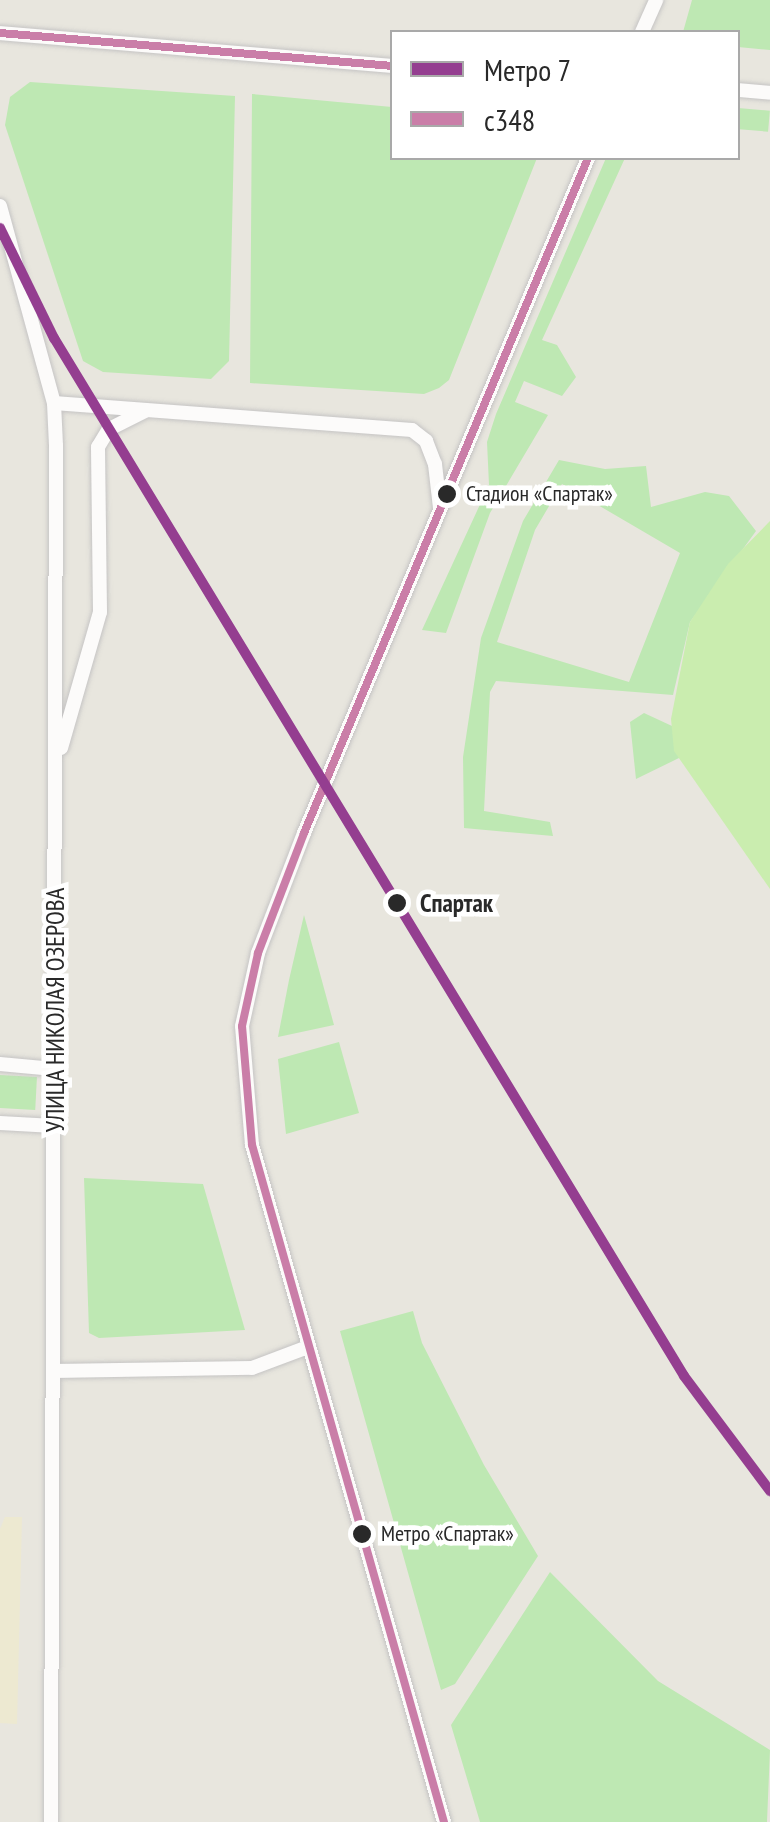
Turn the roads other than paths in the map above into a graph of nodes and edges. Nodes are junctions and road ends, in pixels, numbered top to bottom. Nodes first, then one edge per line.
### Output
1 (656, 0) edge
2 (643, 30) edge
3 (0, 33) edge
4 (390, 66) edge
5 (740, 90) edge
6 (770, 93) edge
7 (587, 160) edge
8 (0, 206) edge
9 (54, 402) junction
10 (148, 410) junction
11 (440, 509) junction
12 (58, 758) junction
13 (0, 1064) edge
14 (54, 1068) junction
15 (0, 1122) edge
16 (54, 1126) junction
17 (308, 1347) junction
18 (53, 1372) junction
19 (51, 1822) edge
20 (444, 1822) edge

1 - 2 street
3 - 4 street
5 - 6 street
7 - 11 street
8 - 9 street, УЛИЦА НИКОЛАЯ ОЗЕРОВА
9 - 10 street
9 - 12 street, УЛИЦА НИКОЛАЯ ОЗЕРОВА
10 - 11 street
10 - 12 street
11 - 17 street
12 - 14 street, УЛИЦА НИКОЛАЯ ОЗЕРОВА
13 - 14 street
14 - 16 street, УЛИЦА НИКОЛАЯ ОЗЕРОВА
15 - 16 street
16 - 18 street, УЛИЦА НИКОЛАЯ ОЗЕРОВА
17 - 18 street
17 - 20 street
18 - 19 street, УЛИЦА НИКОЛАЯ ОЗЕРОВА

